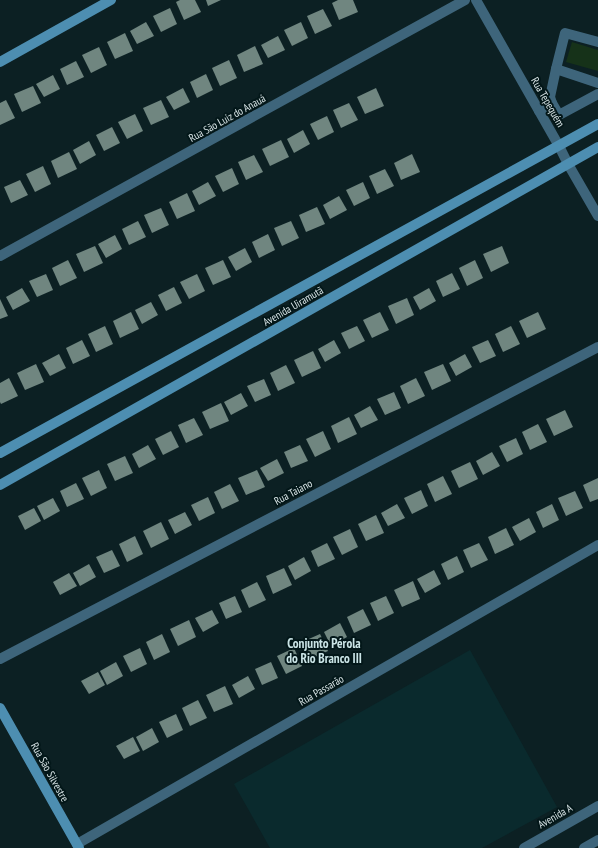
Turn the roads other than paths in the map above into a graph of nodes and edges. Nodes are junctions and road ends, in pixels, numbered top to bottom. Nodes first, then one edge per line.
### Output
1 (111, 0) edge
2 (465, 0) edge
3 (476, 0) edge
4 (598, 42) edge
5 (0, 62) edge
6 (556, 69) junction
7 (598, 83) edge
8 (598, 94) edge
9 (552, 103) junction
10 (539, 111) junction
11 (598, 124) edge
12 (559, 146) junction
13 (598, 147) edge
14 (568, 164) junction
15 (598, 216) edge
16 (0, 256) edge
17 (598, 346) edge
18 (0, 453) edge
19 (0, 485) edge
20 (598, 545) edge
21 (0, 659) edge
22 (0, 708) edge
23 (598, 806) edge
24 (598, 840) edge
25 (78, 846) edge
26 (524, 848) edge
27 (584, 848) edge

1 - 5 street
2 - 16 street, Rua São Luiz do Anauá
3 - 10 street, Rua Tepequém
4 - 6 street
6 - 7 street
6 - 9 street
8 - 9 street
9 - 10 street
10 - 12 street, Rua Tepequém
11 - 12 street, Avenida Uiramutã
12 - 14 street, Rua Tepequém
12 - 18 street, Avenida Uiramutã
13 - 14 street, Avenida Uiramutã
14 - 15 street, Rua Tepequém
14 - 19 street, Avenida Uiramutã
17 - 21 street, Rua Taiano
20 - 25 street, Rua Passarão
22 - 25 street, Rua São Silvestre
23 - 26 street, Avenida A
24 - 27 street

